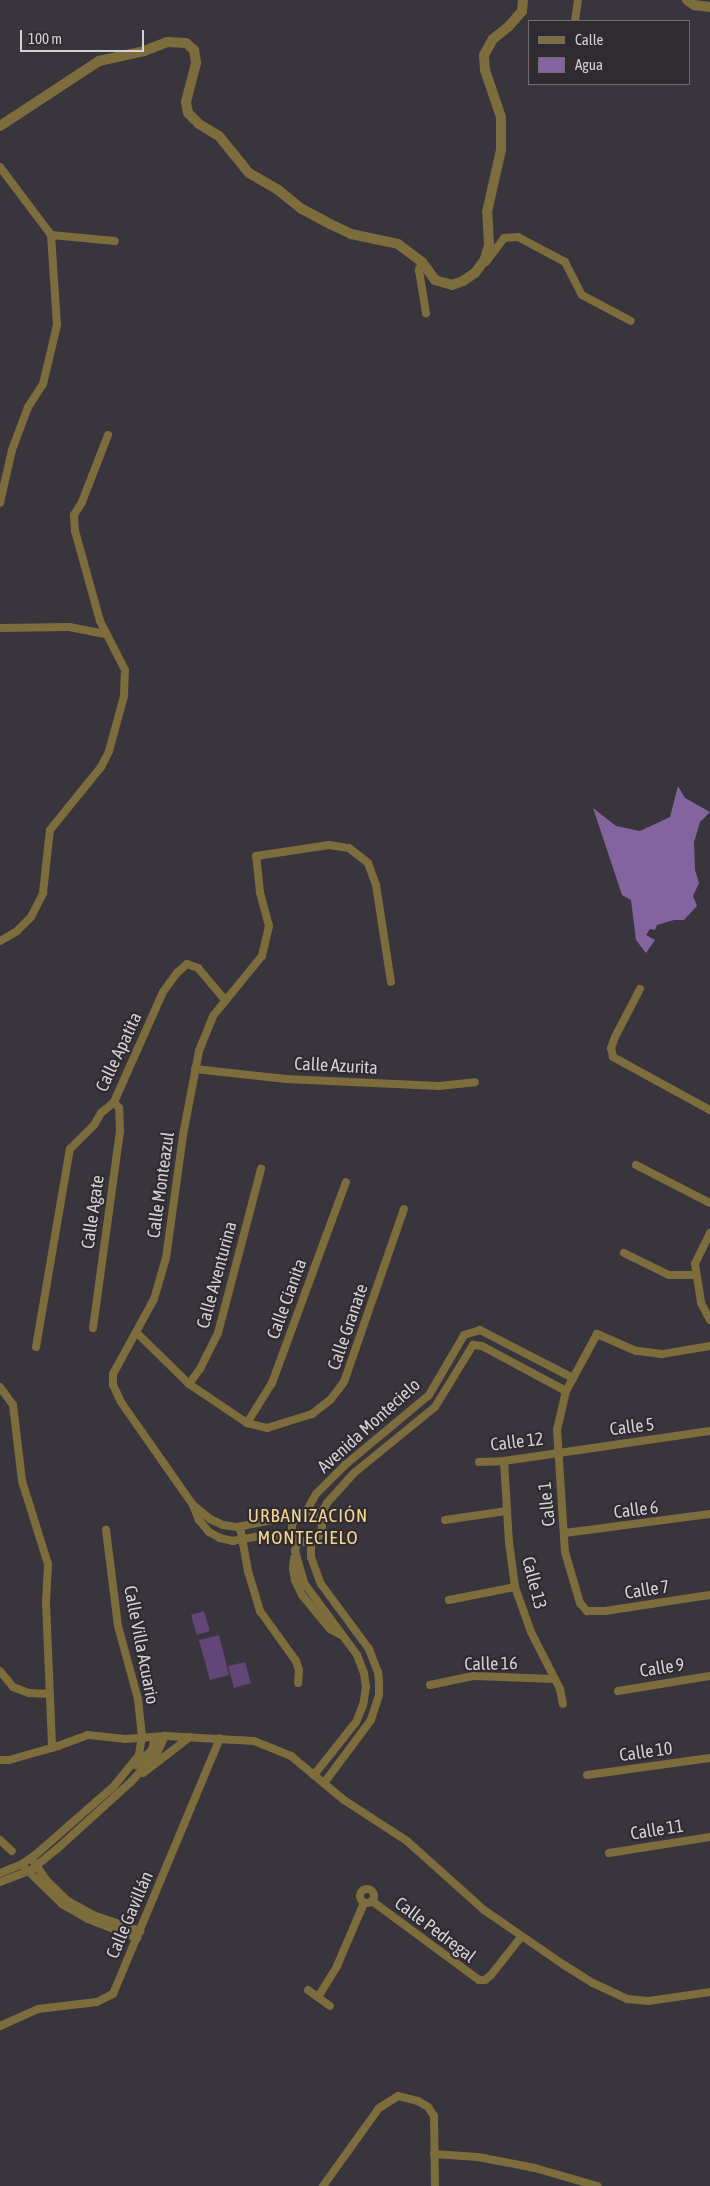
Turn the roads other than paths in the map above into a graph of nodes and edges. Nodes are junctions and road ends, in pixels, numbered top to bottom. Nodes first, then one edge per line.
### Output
1 (523, 0) edge
2 (578, 0) edge
3 (687, 0) edge
4 (708, 8) edge
5 (575, 20) edge
6 (0, 126) edge
7 (0, 167) edge
8 (51, 235) junction
9 (115, 241) dead end
10 (422, 262) junction
11 (475, 273) junction
12 (426, 313) dead end
13 (631, 321) dead end
14 (108, 435) dead end
15 (0, 503) edge
16 (0, 628) edge
17 (106, 634) junction
18 (0, 941) edge
19 (391, 982) dead end
20 (640, 988) dead end
21 (225, 1000) junction
22 (195, 1068) junction
23 (475, 1082) dead end
24 (114, 1102) junction
25 (710, 1110) edge
26 (636, 1165) dead end
27 (261, 1168) dead end
28 (346, 1182) dead end
29 (710, 1203) edge
30 (404, 1209) dead end
31 (710, 1233) edge
32 (624, 1254) dead end
33 (696, 1275) junction
34 (710, 1320) edge
35 (93, 1328) dead end
36 (137, 1333) junction
37 (710, 1346) edge
38 (36, 1347) dead end
39 (573, 1378) junction
40 (190, 1384) junction
41 (0, 1387) edge
42 (566, 1391) junction
43 (247, 1423) junction
44 (710, 1431) edge
45 (558, 1452) junction
46 (504, 1461) junction
47 (480, 1462) dead end
48 (193, 1505) junction
49 (507, 1511) junction
50 (306, 1512) junction
51 (710, 1514) edge
52 (298, 1515) junction
53 (318, 1517) junction
54 (445, 1520) dead end
55 (240, 1527) junction
56 (106, 1530) dead end
57 (566, 1533) junction
58 (296, 1537) junction
59 (242, 1540) junction
60 (311, 1542) junction
61 (516, 1586) junction
62 (710, 1595) edge
63 (449, 1600) dead end
64 (588, 1611) joint
65 (0, 1671) edge
66 (710, 1676) edge
67 (554, 1678) junction
68 (298, 1683) dead end
69 (430, 1685) dead end
70 (618, 1691) dead end
71 (50, 1694) junction
72 (562, 1704) dead end
73 (164, 1736) junction
74 (142, 1737) junction
75 (155, 1737) junction
76 (190, 1737) junction
77 (220, 1738) junction
78 (52, 1748) junction
79 (710, 1758) edge
80 (0, 1760) edge
81 (124, 1775) junction
82 (314, 1775) junction
83 (587, 1775) dead end
84 (131, 1782) junction
85 (324, 1783) junction
86 (710, 1837) edge
87 (0, 1840) edge
88 (12, 1851) dead end
89 (609, 1852) dead end
90 (31, 1858) junction
91 (22, 1864) junction
92 (37, 1866) junction
93 (28, 1871) junction
94 (0, 1873) edge
95 (0, 1882) edge
96 (372, 1901) junction
97 (364, 1903) junction
98 (138, 1935) junction
99 (520, 1937) junction
100 (308, 1990) dead end
101 (710, 1992) edge
102 (318, 1997) junction
103 (330, 2006) dead end
104 (0, 2026) edge
105 (434, 2154) junction
106 (323, 2186) edge
107 (435, 2186) edge
108 (597, 2186) edge

1 - 11 street
2 - 5 street
3 - 4 street
6 - 10 street
7 - 8 street
8 - 9 street
8 - 15 street
10 - 11 street
10 - 12 street
11 - 13 street
14 - 17 street
16 - 17 street
17 - 18 street
19 - 21 street, Calle Monteazul
20 - 25 street
21 - 22 street, Calle Monteazul
21 - 24 street, Calle Apatita
22 - 23 street, Calle Azurita
22 - 36 street, Calle Monteazul
24 - 35 street, Calle Agate
24 - 38 street, Calle Apatita
26 - 29 street
27 - 40 street, Calle Aventurina
28 - 43 street, Calle Cianita
30 - 43 street, Calle Granate
31 - 33 street
32 - 33 street
33 - 34 street
36 - 40 street, Calle Granate
36 - 48 street, Calle Monteazul
37 - 39 street, Calle 1
39 - 42 street, Calle 1
39 - 50 street, Avenida Montecielo
40 - 43 street, Calle Granate
41 - 71 street
42 - 45 street, Calle 1
42 - 53 street, Avenida Montecielo
44 - 45 street, Calle 5
45 - 46 street, Calle 12
45 - 57 street, Calle 1
46 - 47 street, Calle 12
46 - 49 street, Calle 13
48 - 55 street, Calle Monteazul
48 - 59 street, Calle Monteazul
49 - 54 street
49 - 61 street, Calle 13
50 - 52 street
50 - 53 street
51 - 57 street, Calle 6
52 - 55 street, Calle Monteazul
52 - 58 street
53 - 60 street
55 - 59 street
56 - 74 street, Calle Villa Acuario
57 - 64 street, Calle 1
58 - 59 street, Calle Monteazul
58 - 60 street
58 - 82 street
59 - 68 street
60 - 85 street
61 - 63 street
61 - 67 street, Calle 13
62 - 64 street, Calle 7
65 - 71 street
66 - 70 street, Calle 9
67 - 69 street, Calle 16
67 - 72 street, Calle 13
71 - 78 street
73 - 75 street
73 - 76 street
73 - 84 street
74 - 75 street
74 - 78 street
74 - 81 street
75 - 81 street
76 - 77 street
76 - 84 street
77 - 82 street
77 - 98 street, Calle Gavillán
78 - 80 street
79 - 83 street, Calle 10
81 - 90 street
82 - 85 street
84 - 92 street
85 - 99 street
86 - 89 street, Calle 11
87 - 88 street
90 - 91 street
90 - 92 street
91 - 93 street
91 - 94 street
92 - 93 street
92 - 98 street
93 - 95 street
93 - 98 street
96 - 97 street
96 - 97 street
96 - 99 street, Calle Pedregal
97 - 102 street
98 - 104 street, Calle Gavillán
99 - 101 street
100 - 102 street
102 - 103 street
105 - 106 street
105 - 107 street
105 - 108 street

